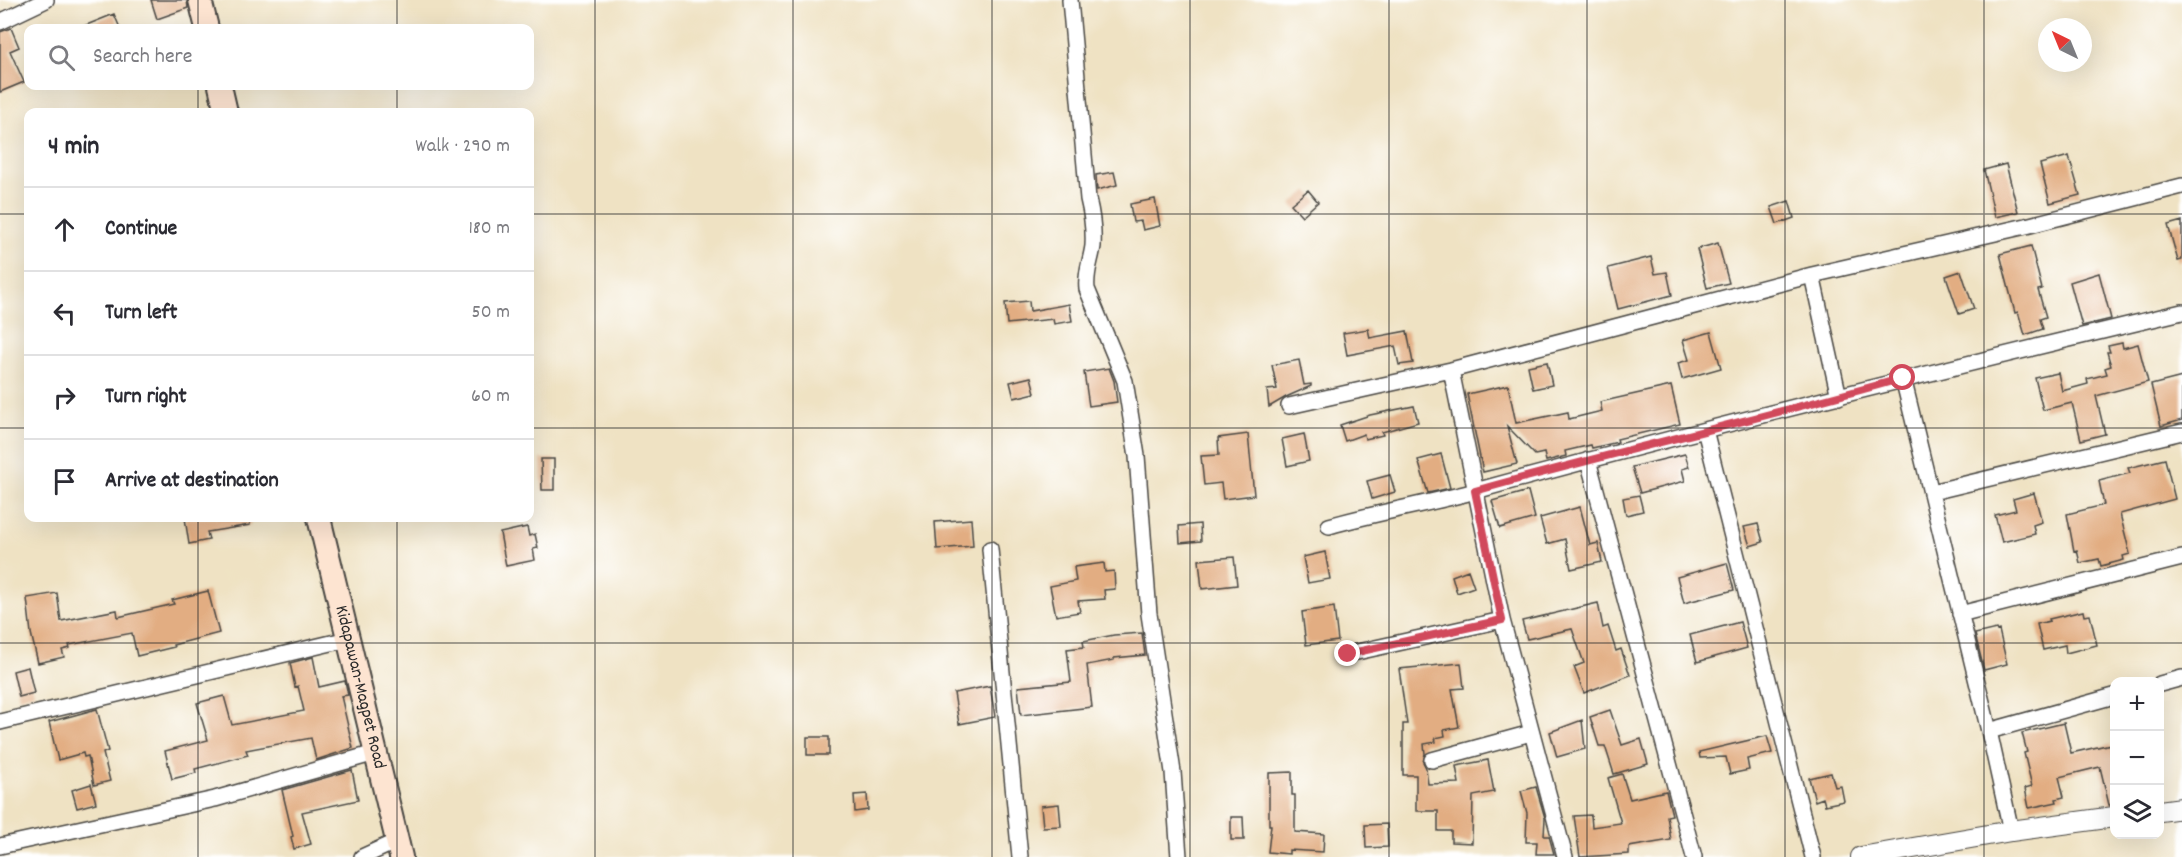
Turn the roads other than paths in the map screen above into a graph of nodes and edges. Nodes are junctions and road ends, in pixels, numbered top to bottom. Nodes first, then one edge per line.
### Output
1 (46, 0) edge
2 (200, 0) edge
3 (1070, 0) edge
4 (0, 22) edge
5 (206, 24) edge
6 (221, 90) edge
7 (225, 108) edge
8 (2182, 186) edge
9 (1812, 275) junction
10 (2182, 312) edge
11 (1451, 370) junction
12 (1903, 378) junction
13 (1839, 397) junction
14 (1289, 406) dead end
15 (1705, 430) junction
16 (2182, 432) edge
17 (1588, 459) junction
18 (1475, 491) junction
19 (1932, 492) junction
20 (320, 522) edge
21 (1329, 526) dead end
22 (990, 549) dead end
23 (2182, 558) edge
24 (1960, 614) junction
25 (1502, 620) junction
26 (348, 639) junction
27 (1348, 654) dead end
28 (2182, 678) edge
29 (2164, 683) edge
30 (2110, 697) edge
31 (0, 722) edge
32 (1989, 731) junction
33 (1531, 733) junction
34 (375, 753) junction
35 (1432, 760) dead end
36 (2182, 808) edge
37 (2164, 810) edge
38 (2110, 818) edge
39 (2012, 831) junction
40 (0, 846) edge
41 (399, 849) edge
42 (362, 857) edge
43 (1020, 857) edge
44 (1179, 857) edge
45 (1565, 857) edge
46 (1694, 857) edge
47 (1813, 857) edge
48 (1861, 857) edge

1 - 4 street
2 - 5 main road
3 - 44 street
6 - 7 main road
8 - 9 street
9 - 11 street
9 - 13 street
10 - 12 street
11 - 14 street
11 - 18 street
12 - 13 street
12 - 19 street
13 - 15 street
15 - 17 street
15 - 47 street
16 - 19 street
17 - 18 street
17 - 46 street
18 - 21 street
18 - 25 street
19 - 24 street
20 - 26 main road, Kidapawan-Magpet Road
22 - 43 street
23 - 24 street
24 - 32 street
25 - 27 street
25 - 33 street
26 - 31 street
26 - 34 main road, Kidapawan-Magpet Road
28 - 29 street
30 - 32 street
32 - 39 street
33 - 35 street
33 - 45 street
34 - 40 street
34 - 41 main road, Kidapawan-Magpet Road
36 - 37 street
38 - 39 street
39 - 48 street
41 - 42 street

